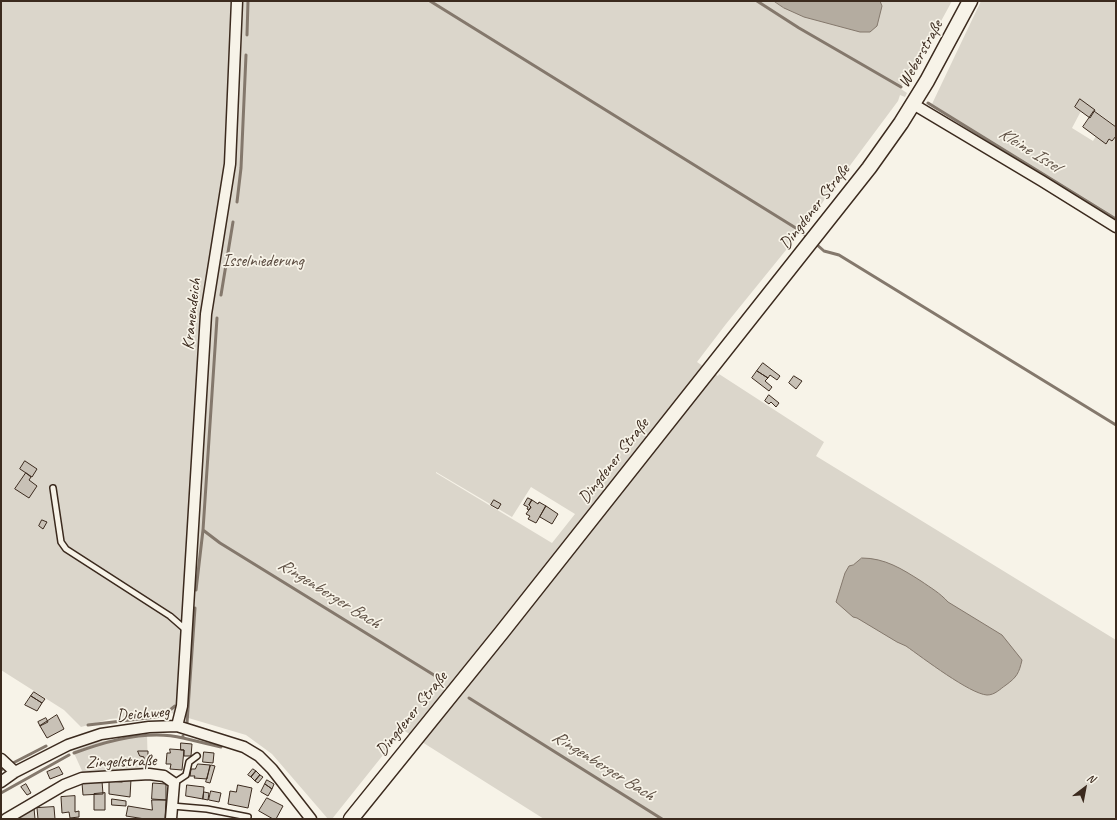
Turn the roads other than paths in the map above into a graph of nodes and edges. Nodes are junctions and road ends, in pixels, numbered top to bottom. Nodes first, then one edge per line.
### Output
1 (238, 1) edge
2 (970, 1) edge
3 (913, 104) junction
4 (901, 123) joint
5 (1116, 227) edge
6 (53, 488) dead end
7 (187, 631) junction
8 (177, 726) junction
9 (197, 756) dead end
10 (1, 759) edge
11 (15, 772) junction
12 (1, 782) edge
13 (174, 783) junction
14 (172, 806) junction
15 (248, 817) dead end
16 (6, 819) edge
17 (171, 819) edge
18 (311, 819) edge
19 (351, 819) edge

1 - 7 street, Kranendeich
2 - 3 main road, Weberstraße
3 - 4 main road, Weberstraße
3 - 5 street
4 - 19 main road, Dingdener Straße
6 - 7 lane
7 - 8 street, Kranendeich
8 - 11 street, Deichweg
8 - 18 street, Deichweg
9 - 13 lane, Zingelstraße
10 - 11 street
11 - 12 street, Deichweg
13 - 14 street, Zingelstraße
13 - 16 street, Zingelstraße
14 - 15 lane
14 - 17 street, Zingelstraße

